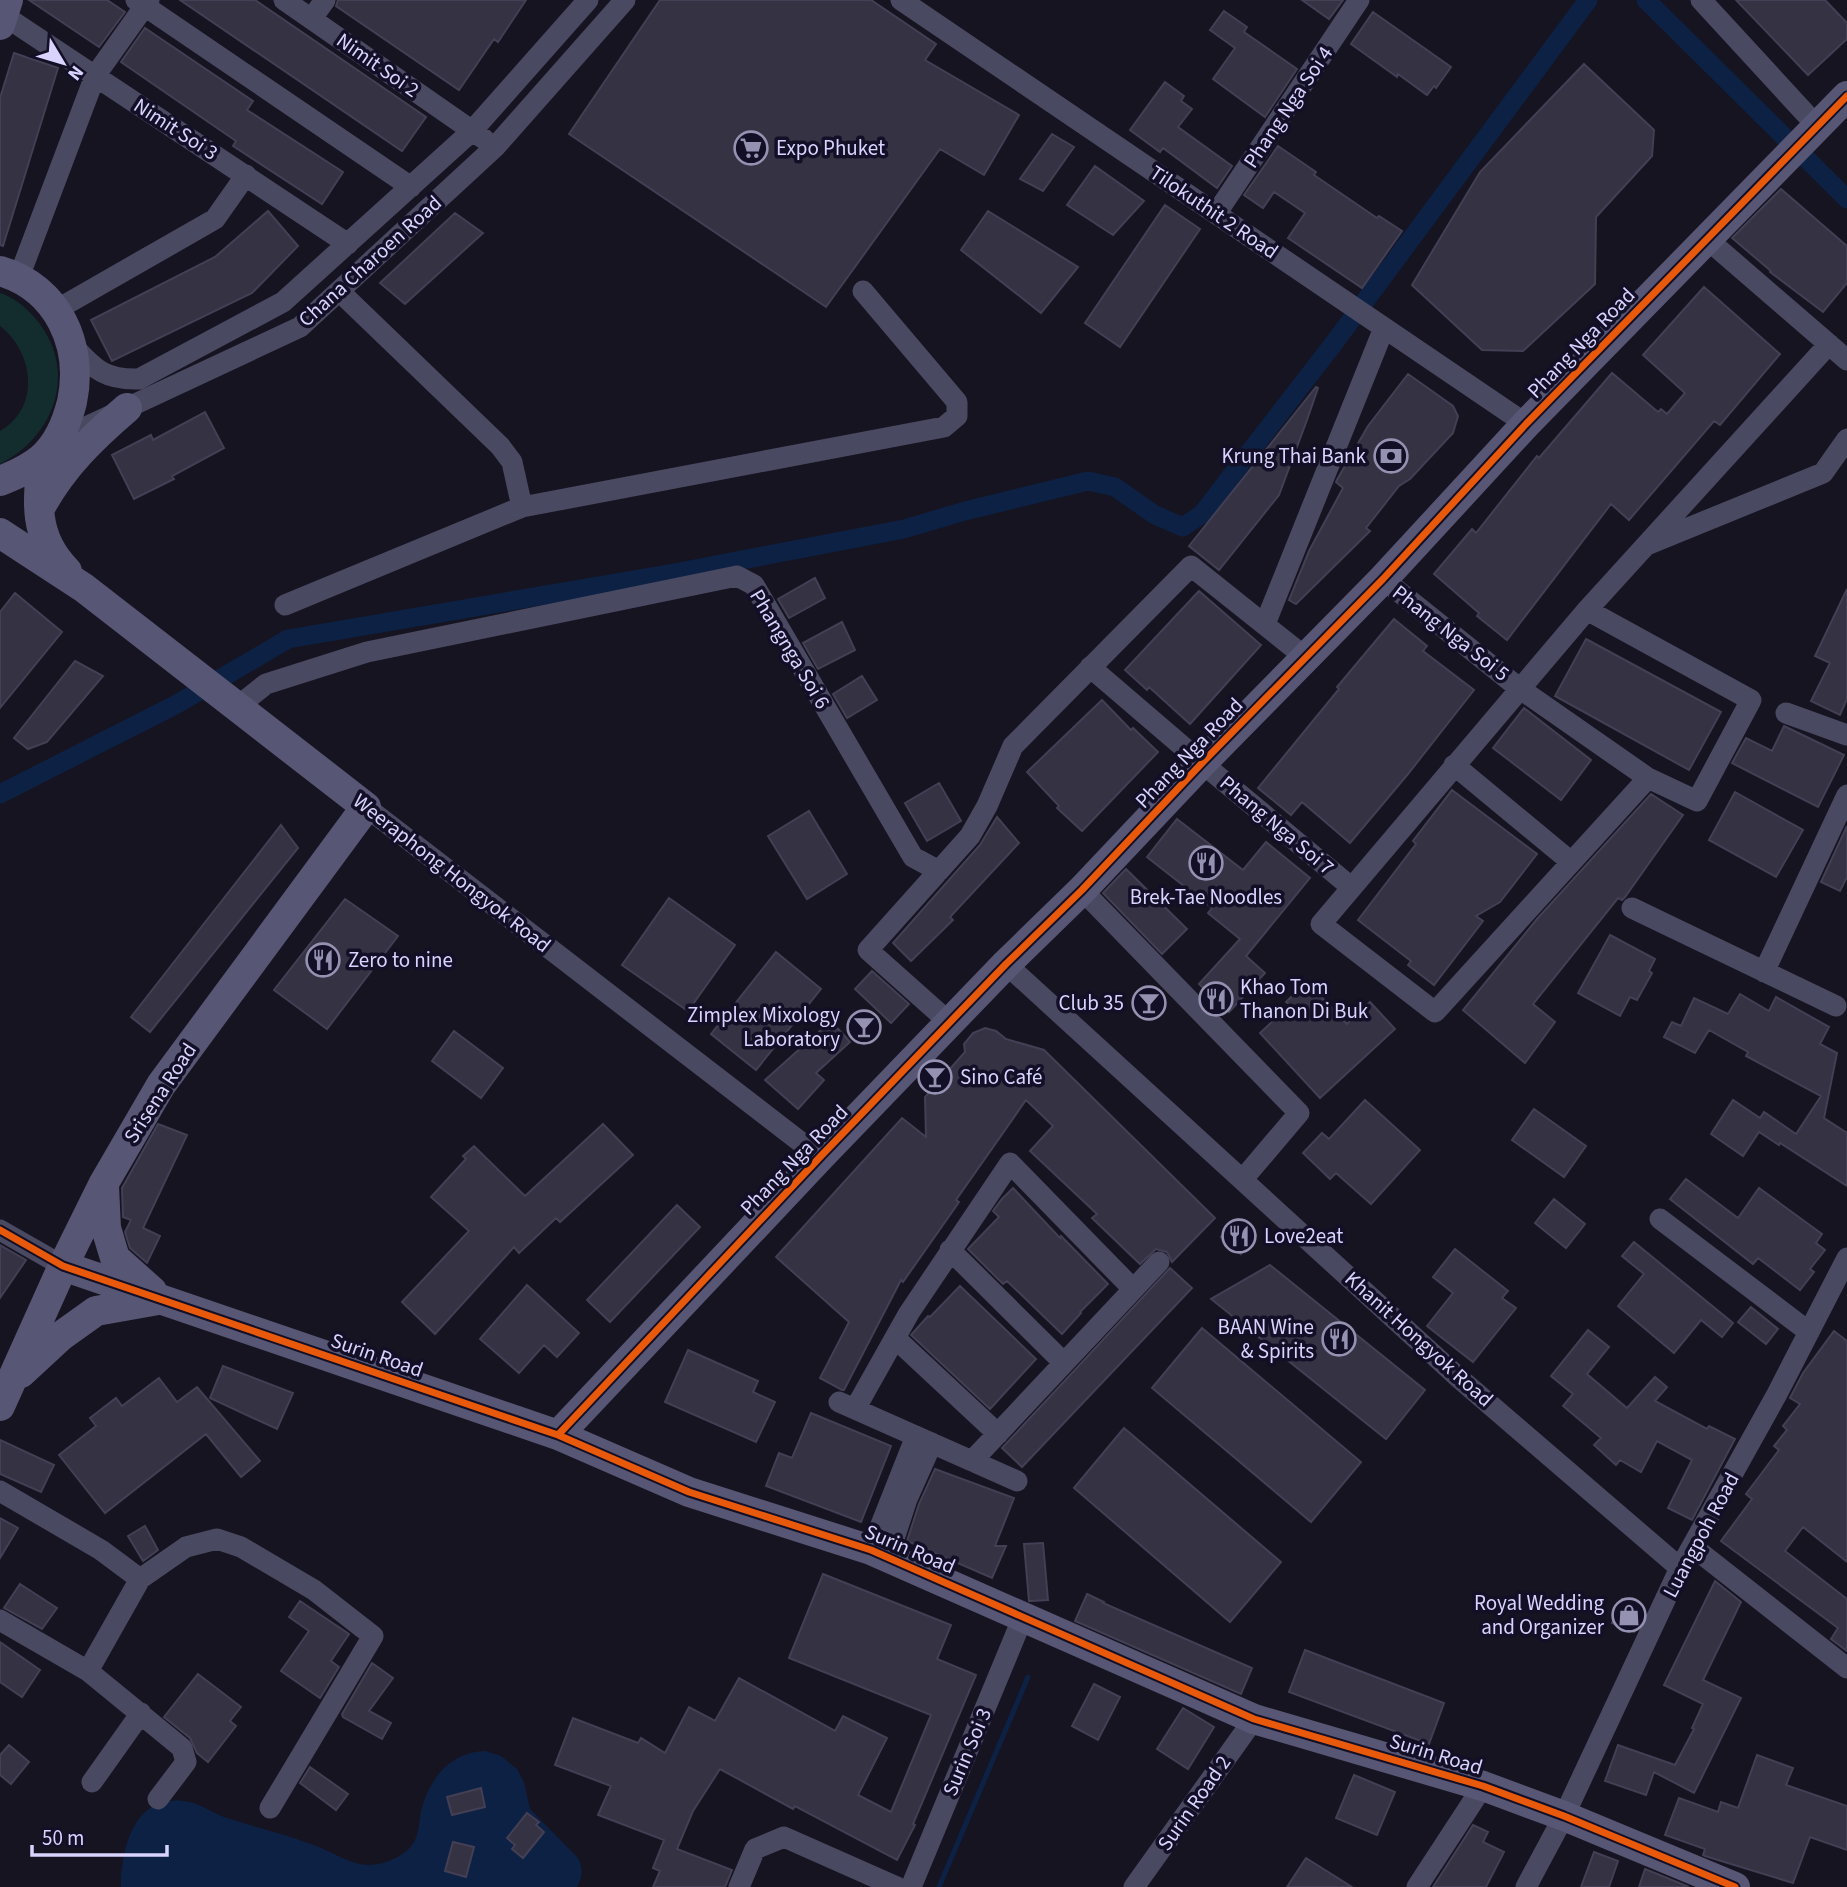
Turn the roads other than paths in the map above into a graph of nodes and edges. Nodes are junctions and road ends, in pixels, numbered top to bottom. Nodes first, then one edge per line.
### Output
1 (284, 0) edge
2 (325, 0) edge
3 (625, 0) edge
4 (901, 0) edge
5 (1359, 0) edge
6 (1701, 0) edge
7 (143, 2) edge
8 (580, 2) edge
9 (3, 13) edge
10 (312, 18) junction
11 (95, 76) junction
12 (1847, 96) edge
13 (1816, 127) junction
14 (472, 131) junction
15 (495, 146) junction
16 (246, 175) junction
17 (411, 187) junction
18 (1216, 214) junction
19 (1707, 239) junction
20 (348, 244) junction
21 (9, 274) edge
22 (863, 291) dead end
23 (339, 292) junction
24 (56, 310) junction
25 (1377, 323) junction
26 (1829, 344) junction
27 (73, 346) junction
28 (1847, 360) edge
29 (127, 408) junction
30 (1526, 424) junction
31 (1847, 439) edge
32 (49, 449) junction
33 (0, 481) edge
34 (522, 507) junction
35 (39, 510) junction
36 (0, 533) edge
37 (1642, 547) junction
38 (1382, 579) junction
39 (84, 588) junction
40 (285, 605) dead end
41 (1587, 610) junction
42 (1265, 624) junction
43 (1305, 657) junction
44 (1090, 667) junction
45 (1519, 688) junction
46 (233, 703) junction
47 (1786, 713) dead end
48 (1846, 733) edge
49 (1202, 763) junction
50 (1454, 765) junction
51 (1648, 778) junction
52 (1847, 795) edge
53 (366, 807) junction
54 (1570, 861) junction
55 (939, 871) junction
56 (1351, 887) junction
57 (1082, 890) junction
58 (1632, 908) dead end
59 (1006, 964) junction
60 (1764, 972) junction
61 (1836, 1006) dead end
62 (950, 1023) junction
63 (820, 1157) junction
64 (1243, 1178) junction
65 (104, 1183) junction
66 (1660, 1219) dead end
67 (0, 1230) edge
68 (950, 1250) junction
69 (1847, 1258) edge
70 (1159, 1262) dead end
71 (63, 1266) junction
72 (1133, 1289) junction
73 (162, 1300) junction
74 (1809, 1332) junction
75 (895, 1338) junction
76 (1064, 1363) junction
77 (6, 1395) edge
78 (998, 1433) junction
79 (558, 1435) junction
80 (924, 1440) junction
81 (972, 1461) junction
82 (1017, 1481) dead end
83 (0, 1491) edge
84 (1693, 1548) junction
85 (879, 1553) junction
86 (1681, 1568) junction
87 (141, 1579) junction
88 (1023, 1617) junction
89 (0, 1620) edge
90 (1847, 1668) edge
91 (88, 1671) junction
92 (141, 1713) junction
93 (1254, 1719) junction
94 (92, 1782) dead end
95 (1483, 1786) junction
96 (158, 1799) dead end
97 (271, 1808) dead end
98 (1564, 1816) junction
99 (739, 1887) edge
100 (897, 1887) edge
101 (911, 1887) edge
102 (1134, 1887) edge
103 (1417, 1887) edge
104 (1526, 1887) edge
105 (1735, 1887) edge

1 - 10 street, Nimit Soi 2
2 - 10 street
3 - 15 street, Chana Charoen Road
4 - 18 street, Tilokuthit 2 Road
5 - 18 street, Phang Nga Soi 4
6 - 13 street
7 - 11 street
7 - 17 street
8 - 14 street, Chana Charoen Road
9 - 11 street, Nimit Soi 3
10 - 14 street, Nimit Soi 2
11 - 16 street, Nimit Soi 3
11 - 21 street
12 - 13 street, Phang Nga Road
13 - 19 street, Phang Nga Road
14 - 15 street, Nimit Soi 2
14 - 17 street, Chana Charoen Road
15 - 23 street, Chana Charoen Road
16 - 20 street, Nimit Soi 3
16 - 24 street
17 - 20 street, Chana Charoen Road
18 - 25 street, Tilokuthit 2 Road
19 - 26 street
19 - 30 street, Phang Nga Road
20 - 27 street, Chana Charoen Road
21 - 24 street
22 - 34 street
23 - 29 street, Chana Charoen Road
23 - 34 street
24 - 27 street
25 - 30 street, Tilokuthit 2 Road
25 - 42 street
26 - 28 street
26 - 37 street
27 - 32 street, Weeraphong Hongyok Road
29 - 32 street, Chana Charoen Road
29 - 35 street
30 - 38 street, Phang Nga Road
31 - 37 street
32 - 33 street
32 - 35 street, Weeraphong Hongyok Road
34 - 40 street
35 - 39 street, Weeraphong Hongyok Road
36 - 39 street, Weeraphong Hongyok Road
37 - 41 street
38 - 43 street, Phang Nga Road
38 - 45 street, Phang Nga Soi 5
39 - 46 street, Weeraphong Hongyok Road
41 - 45 street
41 - 51 street, Phang Nga Soi 5
42 - 43 street
42 - 44 street
43 - 49 street, Phang Nga Road
44 - 49 street, Phang Nga Soi 7
44 - 55 street
45 - 50 street
45 - 51 street, Phang Nga Soi 5
46 - 53 street, Weeraphong Hongyok Road
46 - 55 street, Phangnga Soi 6
47 - 48 street
49 - 56 street, Phang Nga Soi 7
49 - 57 street, Phang Nga Road
50 - 54 street
50 - 56 street
51 - 54 street
52 - 60 street
53 - 63 street, Weeraphong Hongyok Road
53 - 65 street, Srisena Road
54 - 56 street
55 - 62 street
57 - 59 street, Phang Nga Road
57 - 64 street
58 - 60 street
59 - 62 street, Phang Nga Road
59 - 64 street, Khanit Hongyok Road
60 - 61 street
62 - 63 street, Phang Nga Road
63 - 79 street, Phang Nga Road
64 - 86 street, Khanit Hongyok Road
65 - 71 street, Srisena Road
65 - 73 street
66 - 74 street
67 - 71 street
68 - 72 street
68 - 75 street
68 - 76 street
69 - 74 street, Luangpoh Road
70 - 72 street
71 - 73 street, Surin Road
71 - 77 street, Srisena Road
72 - 76 street
73 - 77 street
73 - 79 street, Surin Road
74 - 84 street, Luangpoh Road
75 - 78 street
75 - 80 street
76 - 78 street
78 - 81 street
79 - 85 street, Surin Road
80 - 81 street
80 - 85 street
81 - 82 street
83 - 87 street
84 - 86 street, Luangpoh Road
84 - 90 street
85 - 88 street, Surin Road
86 - 98 street, Luangpoh Road
87 - 91 street
87 - 97 street
88 - 93 street, Surin Road
88 - 101 street, Surin Soi 3
89 - 91 street
91 - 92 street
92 - 94 street
92 - 96 street
93 - 95 street, Surin Road
93 - 102 street, Surin Road 2
95 - 98 street, Surin Road
95 - 103 street
98 - 104 street, Luangpoh Road
98 - 105 street, Surin Road
99 - 100 street

